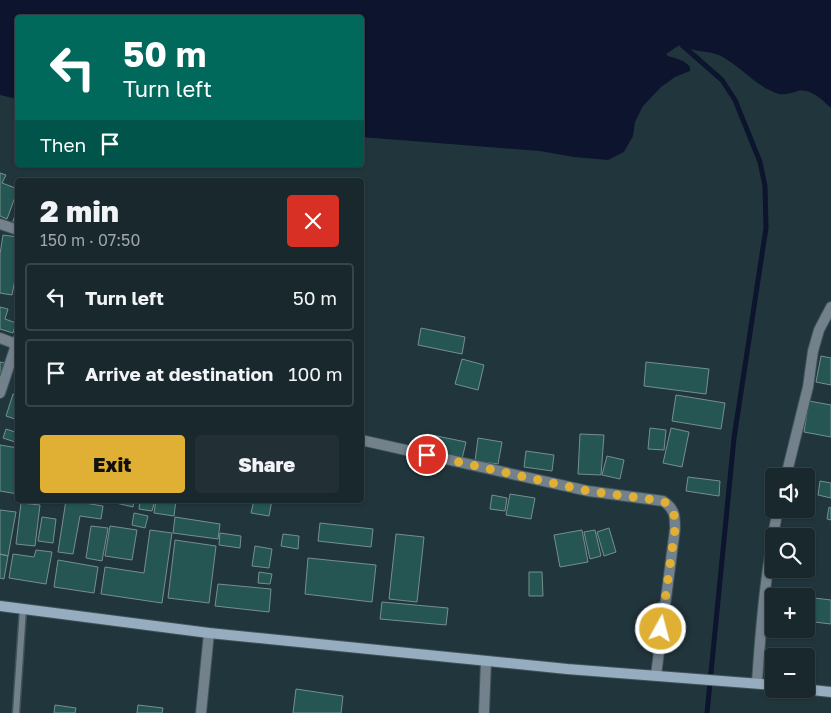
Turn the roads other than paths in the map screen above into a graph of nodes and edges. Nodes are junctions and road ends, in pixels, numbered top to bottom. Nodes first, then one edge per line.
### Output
1 (0, 224) edge
2 (15, 229) edge
3 (831, 307) edge
4 (0, 338) edge
5 (15, 342) edge
6 (15, 349) edge
7 (0, 393) edge
8 (364, 441) edge
9 (788, 468) edge
10 (776, 518) edge
11 (0, 606) edge
12 (23, 609) junction
13 (209, 633) junction
14 (486, 661) junction
15 (656, 675) junction
16 (757, 683) junction
17 (765, 684) edge
18 (815, 690) edge
19 (831, 692) edge
20 (16, 713) edge
21 (201, 713) edge
22 (484, 713) edge

1 - 2 street
3 - 9 street
4 - 5 street
6 - 7 street
8 - 15 street
10 - 16 street
11 - 12 street
12 - 13 street
12 - 20 lane
13 - 14 street
13 - 21 street
14 - 15 street
14 - 22 street
15 - 16 street
16 - 17 street
18 - 19 street

